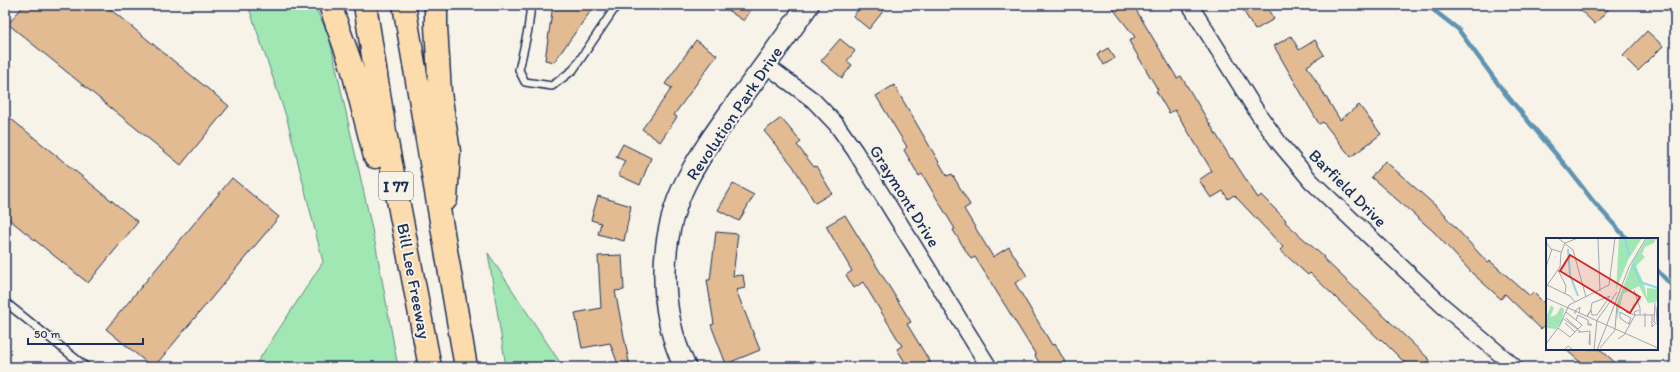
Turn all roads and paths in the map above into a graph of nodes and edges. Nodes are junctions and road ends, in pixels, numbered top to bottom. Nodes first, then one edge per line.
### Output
1 (330, 5) edge
2 (365, 5) edge
3 (404, 5) edge
4 (436, 5) edge
5 (531, 5) edge
6 (617, 5) edge
7 (808, 5) edge
8 (1190, 5) edge
9 (766, 64) junction
10 (445, 240) junction
11 (5, 302) edge
12 (424, 332) junction
13 (86, 367) edge
14 (430, 367) edge
15 (466, 367) edge
16 (685, 367) edge
17 (989, 367) edge
18 (1515, 367) edge

1 - 12 highway
2 - 12 highway, Bill Lee Freeway / I 77
3 - 10 highway, Bill Lee Freeway / I 77
4 - 10 highway
5 - 6 lane
7 - 9 street, Revolution Park Drive
8 - 18 street, Barfield Drive
9 - 16 street, Revolution Park Drive
9 - 17 street, Graymont Drive
10 - 15 highway, Bill Lee Freeway / I 77
11 - 13 lane
12 - 14 highway, Bill Lee Freeway / I 77

